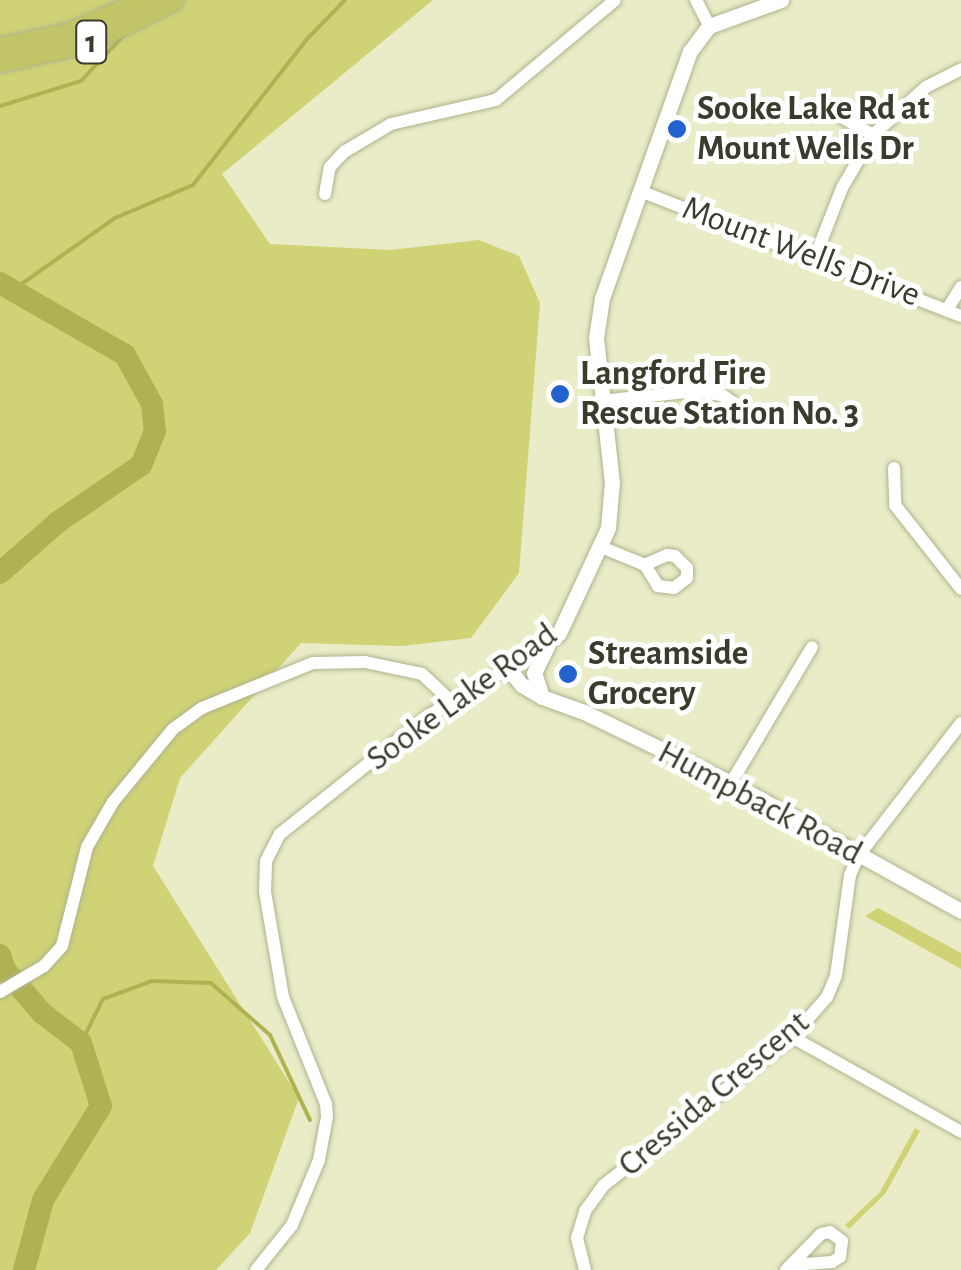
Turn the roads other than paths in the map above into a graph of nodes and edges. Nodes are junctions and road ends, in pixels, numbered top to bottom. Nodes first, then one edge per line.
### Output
1 (146, 0) edge
2 (174, 0) edge
3 (615, 0) edge
4 (696, 0) edge
5 (781, 0) edge
6 (709, 26) junction
7 (0, 48) edge
8 (0, 62) edge
9 (961, 69) edge
10 (840, 116) dead end
11 (874, 135) junction
12 (640, 191) junction
13 (325, 194) dead end
14 (816, 257) junction
15 (961, 287) edge
16 (948, 308) junction
17 (961, 316) edge
18 (600, 402) junction
19 (752, 416) dead end
20 (894, 468) dead end
21 (601, 548) junction
22 (644, 565) dead end
23 (961, 590) edge
24 (548, 643) junction
25 (812, 647) dead end
26 (508, 668) junction
27 (542, 697) junction
28 (451, 701) junction
29 (960, 725) edge
30 (730, 783) junction
31 (859, 855) junction
32 (961, 911) edge
33 (0, 992) edge
34 (792, 1037) junction
35 (961, 1132) edge
36 (256, 1270) edge
37 (585, 1270) edge

1 - 7 highway, 1
2 - 8 highway, 1
3 - 13 street
4 - 6 street
5 - 6 street
6 - 12 street, Sooke Lake Road
9 - 11 street
10 - 11 street
11 - 14 street
12 - 14 street, Mount Wells Drive
12 - 18 street, Sooke Lake Road
14 - 16 street, Mount Wells Drive
15 - 16 street
16 - 17 street, Mount Wells Drive
18 - 19 street
18 - 21 street, Sooke Lake Road
20 - 23 street
21 - 22 street
21 - 24 street, Sooke Lake Road
24 - 26 street, Sooke Lake Road
24 - 27 street
25 - 30 street
26 - 27 street, Humpback Road
26 - 28 street, Sooke Lake Road
27 - 30 street, Humpback Road
28 - 33 street
28 - 36 street, Sooke Lake Road
29 - 31 street
30 - 31 street, Humpback Road
31 - 32 street, Humpback Road
31 - 34 street, Cressida Crescent
34 - 35 street
34 - 37 street, Cressida Crescent

